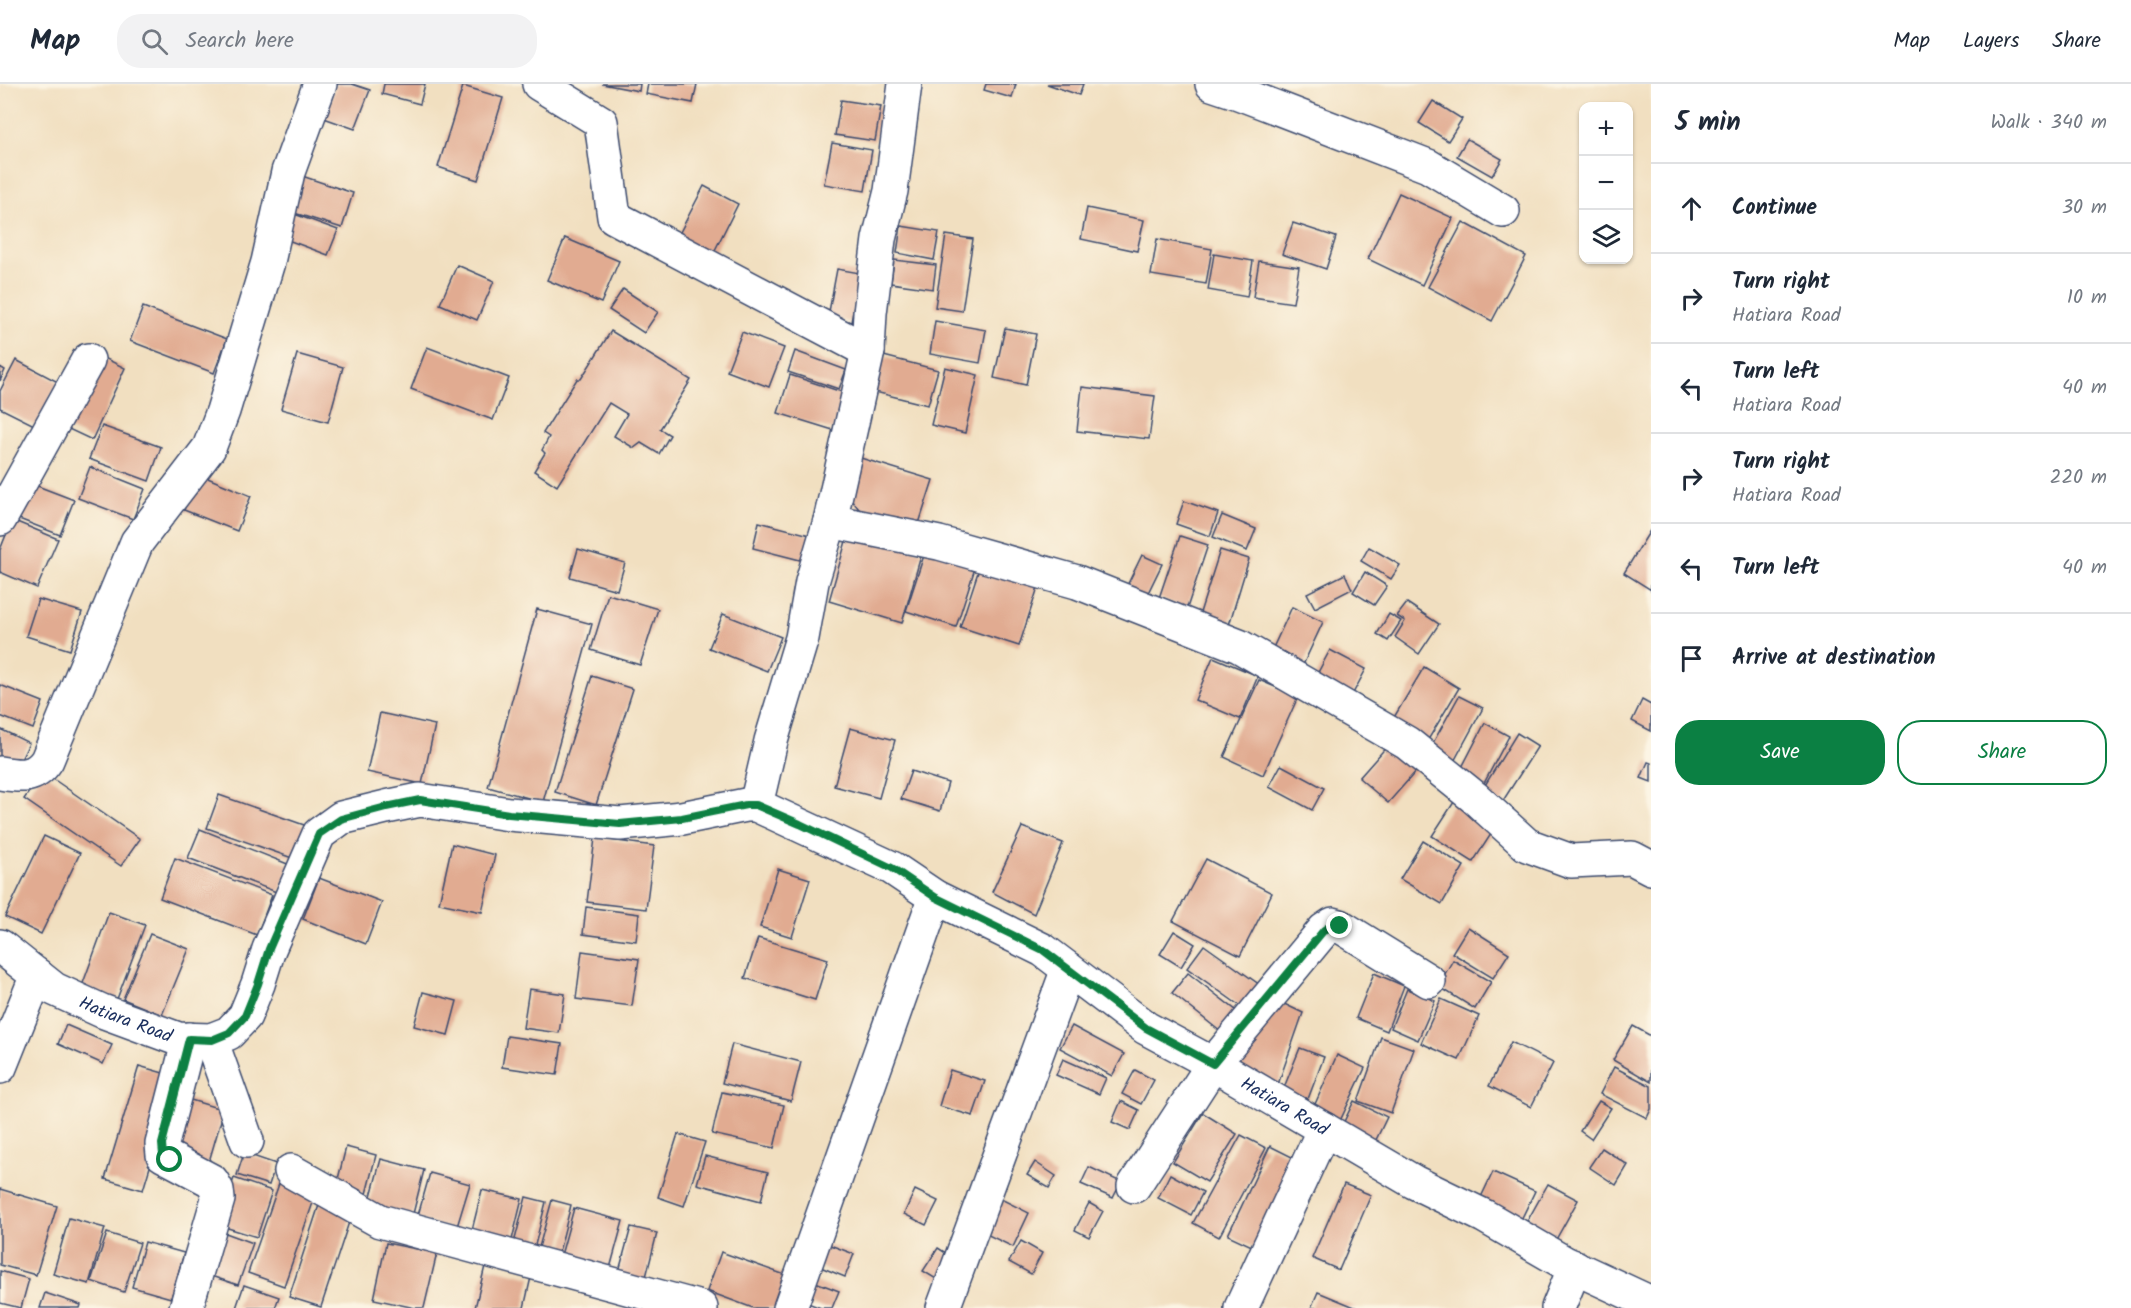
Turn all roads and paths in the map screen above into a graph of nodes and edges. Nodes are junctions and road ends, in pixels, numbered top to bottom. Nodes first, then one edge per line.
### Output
1 (320, 84) edge
2 (905, 84) edge
3 (1212, 84) edge
4 (543, 85) edge
5 (1503, 211) dead end
6 (868, 351) junction
7 (88, 360) dead end
8 (0, 519) edge
9 (830, 521) junction
10 (0, 773) edge
11 (756, 805) junction
12 (1651, 868) edge
13 (935, 897) junction
14 (0, 946) edge
15 (1068, 969) junction
16 (37, 975) junction
17 (1429, 981) dead end
18 (200, 1039) junction
19 (1213, 1064) junction
20 (0, 1067) edge
21 (1324, 1129) junction
22 (247, 1141) dead end
23 (291, 1171) dead end
24 (1134, 1186) dead end
25 (1575, 1267) junction
26 (1651, 1303) edge
27 (186, 1308) edge
28 (701, 1308) edge
29 (790, 1308) edge
30 (943, 1308) edge
31 (1241, 1308) edge
32 (1558, 1308) edge

1 - 10 street
2 - 6 street
3 - 5 street
4 - 6 street
6 - 9 street
7 - 8 street
9 - 11 street
9 - 12 street
11 - 13 street, Hatiara Road
11 - 18 street
13 - 15 street, Hatiara Road
13 - 29 street
14 - 16 street, Hatiara Road
15 - 19 street, Hatiara Road
15 - 30 street
16 - 18 street, Hatiara Road
16 - 20 street
17 - 19 street
18 - 22 street
18 - 27 street
19 - 21 street, Hatiara Road
19 - 24 street
21 - 25 street, Hatiara Road
21 - 31 street
23 - 28 street
25 - 26 street, Hatiara Road
25 - 32 street

